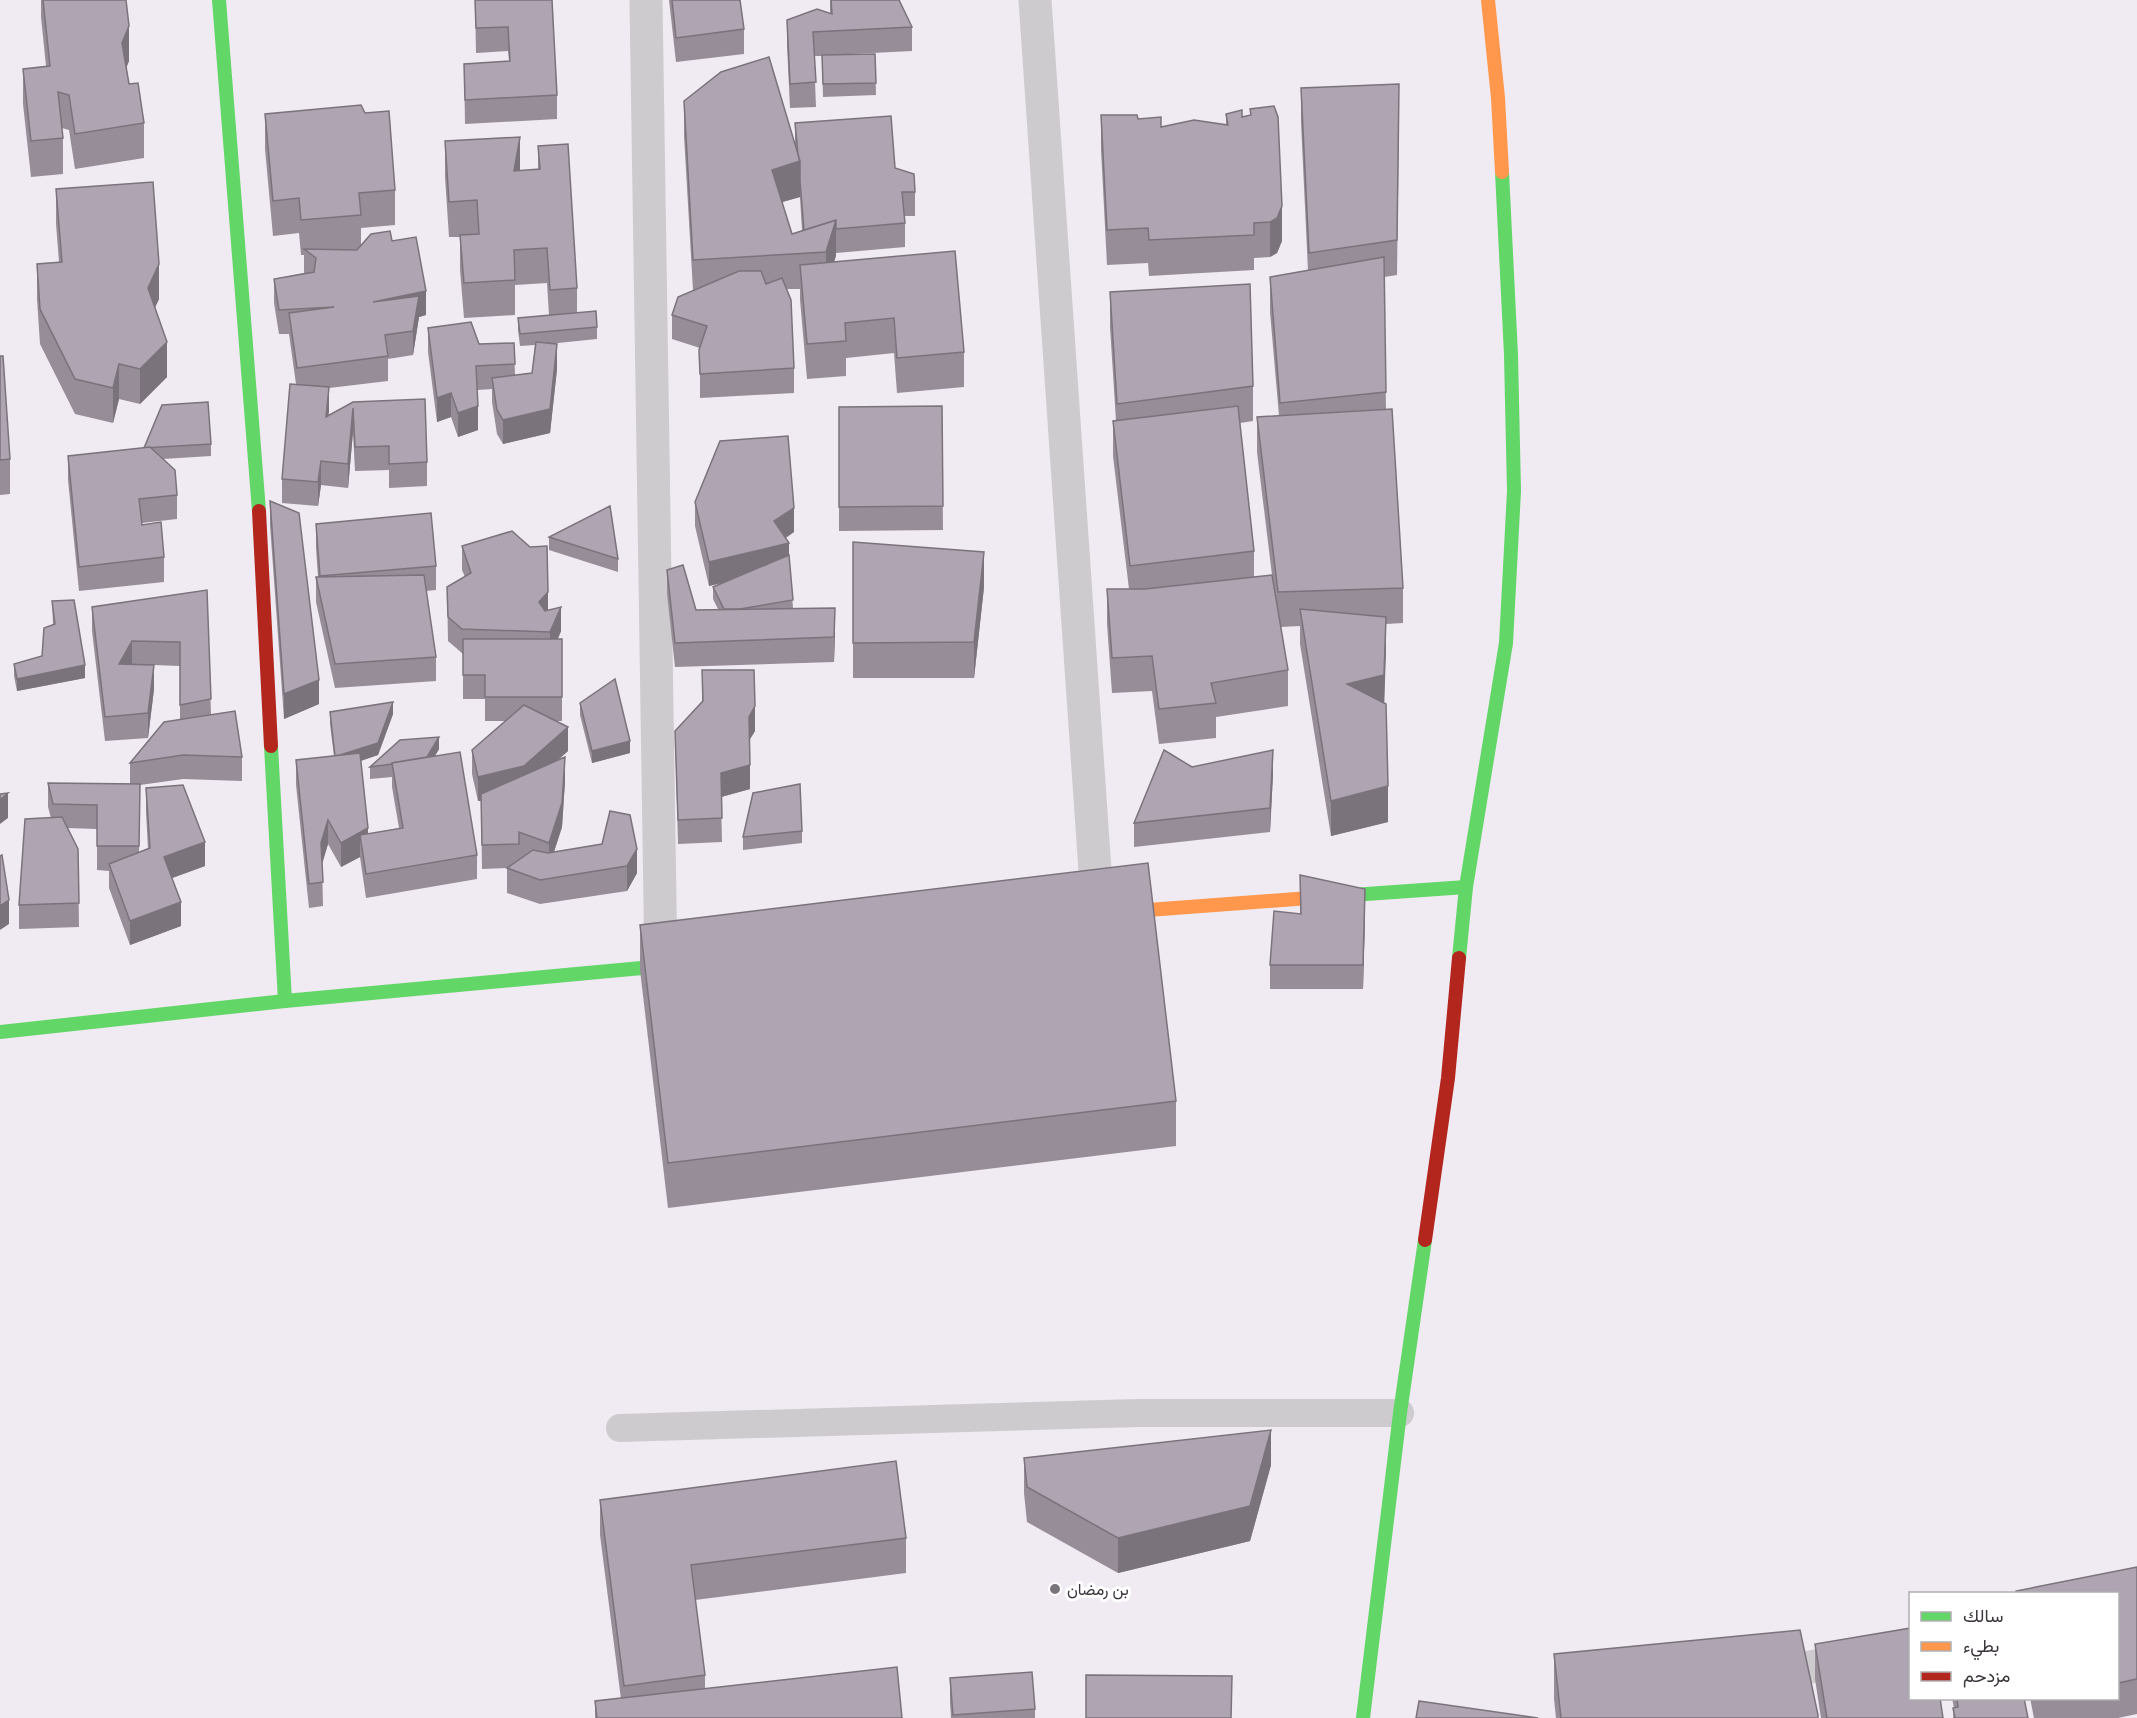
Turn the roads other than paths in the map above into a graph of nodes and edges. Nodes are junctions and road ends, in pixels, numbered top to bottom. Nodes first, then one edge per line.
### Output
1 (219, 0) edge
2 (646, 0) edge
3 (1035, 0) edge
4 (1488, 0) edge
5 (1466, 887) junction
6 (1092, 914) joint
7 (696, 963) edge
8 (661, 967) junction
9 (285, 1001) junction
10 (0, 1032) edge
11 (1400, 1413) junction
12 (620, 1428) dead end
13 (1909, 1645) edge
14 (1737, 1683) edge
15 (1363, 1718) edge

1 - 9 street
2 - 8 street
3 - 6 street
4 - 5 street
5 - 6 street
5 - 11 street
7 - 8 street
8 - 9 street
9 - 10 street
11 - 12 lane
11 - 15 street
13 - 14 street

